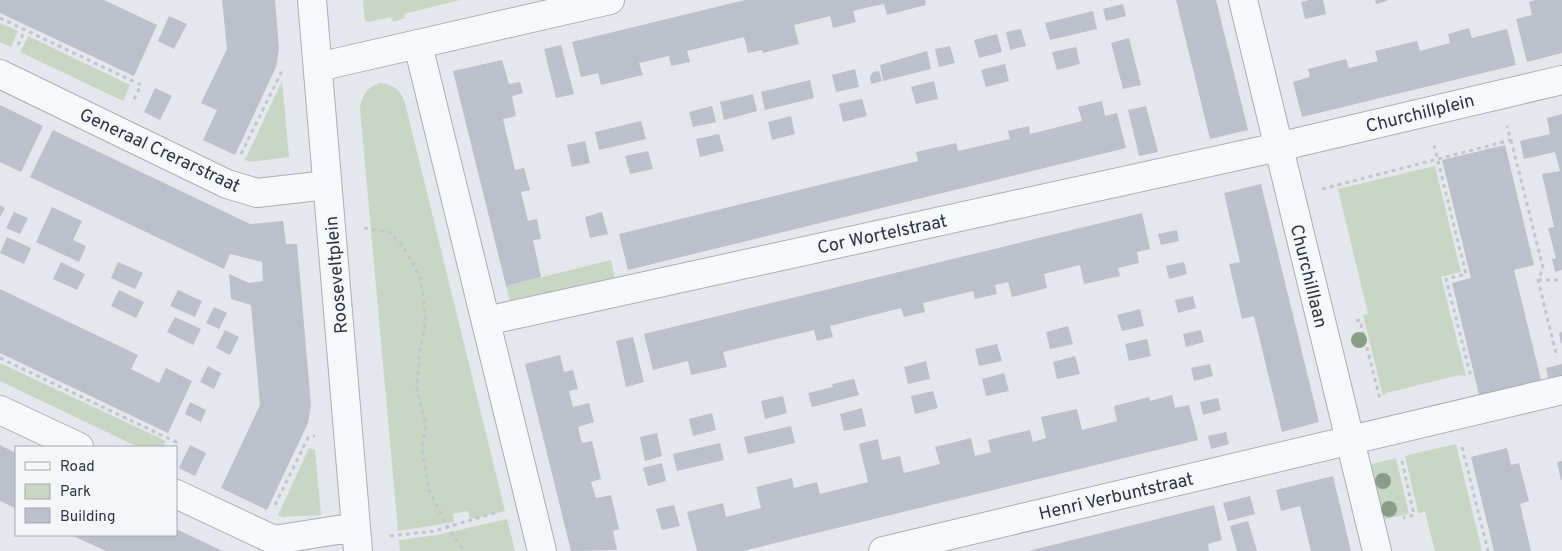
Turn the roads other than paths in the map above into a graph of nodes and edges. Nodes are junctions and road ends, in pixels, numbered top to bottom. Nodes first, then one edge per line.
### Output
1 (312, 0) edge
2 (610, 0) edge
3 (1243, 0) edge
4 (418, 46) junction
5 (318, 67) junction
6 (0, 74) edge
7 (1562, 80) edge
8 (1278, 147) junction
9 (326, 185) junction
10 (486, 321) junction
11 (1562, 390) edge
12 (0, 410) edge
13 (1350, 442) junction
14 (76, 446) edge
15 (178, 495) edge
16 (357, 540) edge
17 (1374, 540) edge
18 (542, 551) edge
19 (883, 551) edge

1 - 5 street, Rooseveltplein
2 - 4 street
3 - 8 street, Churchilllaan
4 - 5 street
4 - 10 street
5 - 9 street, Rooseveltplein
6 - 9 street, Generaal Crerarstraat
7 - 8 street, Churchillplein
8 - 10 street, Cor Wortelstraat
8 - 13 street, Churchilllaan
9 - 16 street, Rooseveltplein
10 - 18 street
11 - 13 street
12 - 14 street
13 - 17 street, Churchilllaan
13 - 19 street, Henri Verbuntstraat
15 - 16 street

